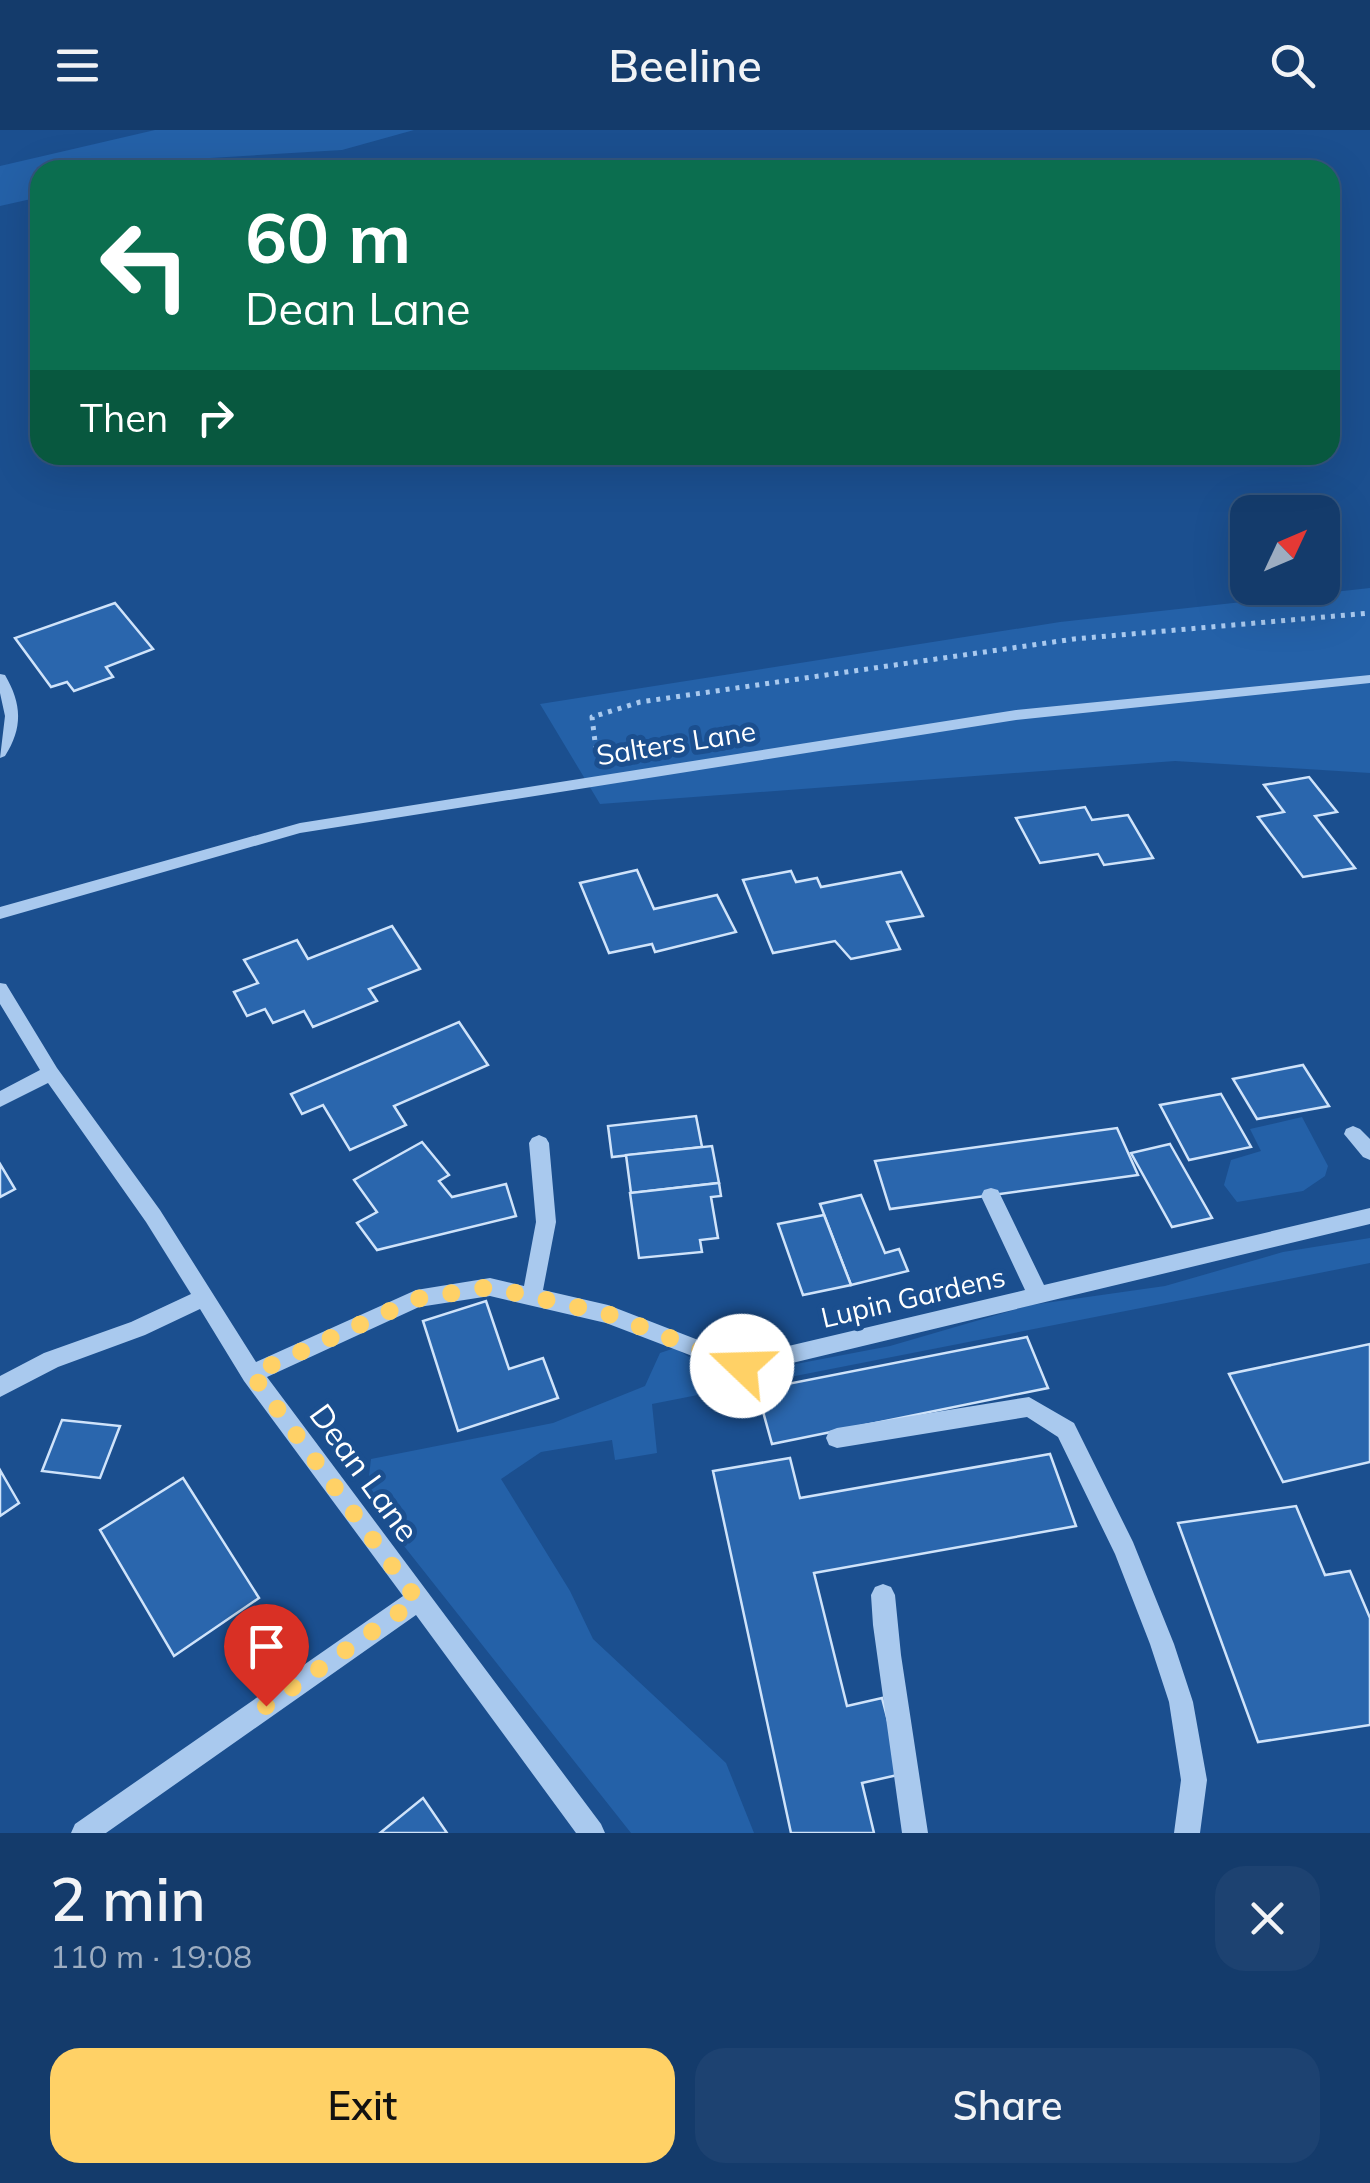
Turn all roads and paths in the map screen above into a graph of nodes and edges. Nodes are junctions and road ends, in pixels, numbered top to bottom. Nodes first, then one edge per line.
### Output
1 (1370, 614) edge
2 (0, 678) edge
3 (1370, 679) edge
4 (0, 753) edge
5 (605, 780) junction
6 (0, 913) edge
7 (0, 989) edge
8 (51, 1072) junction
9 (0, 1100) edge
10 (1353, 1134) dead end
11 (539, 1142) dead end
12 (1370, 1152) edge
13 (991, 1196) dead end
14 (1370, 1216) edge
15 (1038, 1295) junction
16 (532, 1296) junction
17 (204, 1297) junction
18 (252, 1374) junction
19 (0, 1387) edge
20 (837, 1438) dead end
21 (884, 1595) dead end
22 (417, 1600) junction
23 (84, 1833) edge
24 (592, 1833) edge
25 (915, 1833) edge
26 (1187, 1833) edge

1 - 5 path
2 - 4 street
3 - 5 street, Salters Lane
5 - 6 street, Salters Lane
7 - 8 street, Dean Lane
8 - 9 street
8 - 17 street, Dean Lane
10 - 12 street
11 - 16 street
13 - 15 street
14 - 15 street, Lupin Gardens
15 - 16 street, Lupin Gardens
16 - 18 street, Lupin Gardens
17 - 18 street, Dean Lane
17 - 19 street
18 - 22 street, Dean Lane
20 - 26 street
21 - 25 street
22 - 23 street
22 - 24 street, Dean Lane

